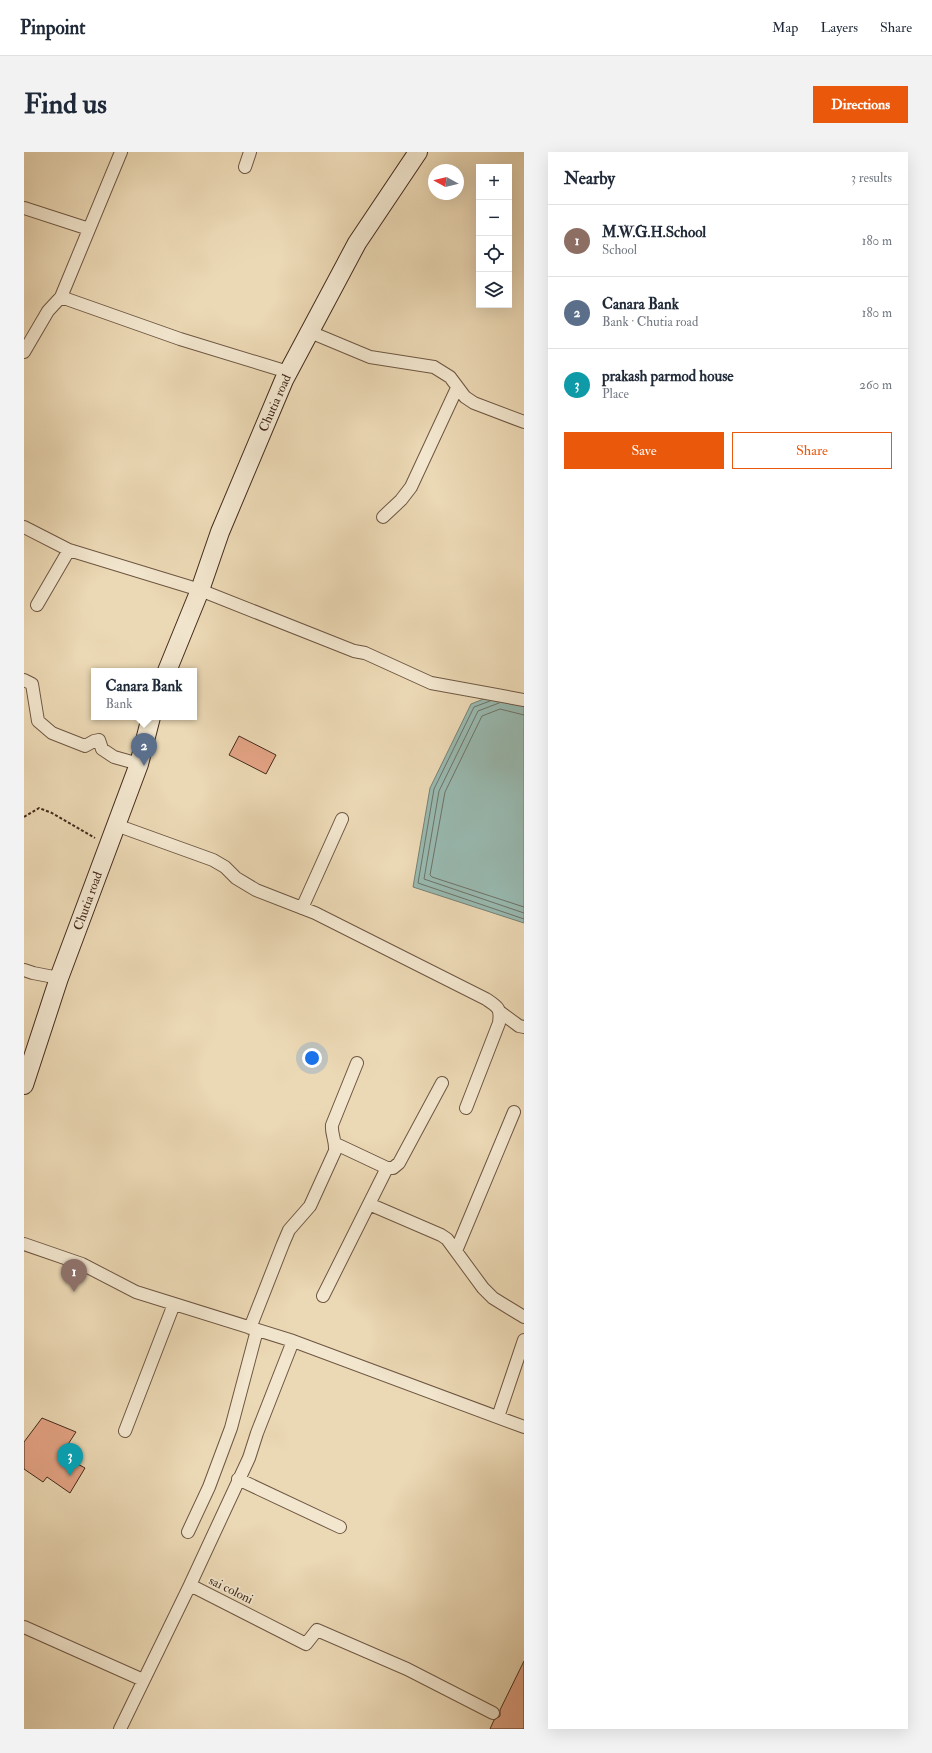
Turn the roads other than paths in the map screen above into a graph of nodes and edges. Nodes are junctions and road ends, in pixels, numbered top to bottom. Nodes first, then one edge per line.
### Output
1 (121, 152) edge
2 (250, 152) edge
3 (415, 153) edge
4 (245, 167) dead end
5 (24, 208) edge
6 (89, 229) junction
7 (61, 297) junction
8 (310, 332) junction
9 (24, 352) edge
10 (288, 372) junction
11 (457, 388) junction
12 (524, 422) edge
13 (383, 517) dead end
14 (24, 527) edge
15 (69, 550) junction
16 (200, 590) junction
17 (37, 605) dead end
18 (168, 668) edge
19 (24, 680) edge
20 (524, 700) edge
21 (150, 720) edge
22 (139, 764) junction
23 (342, 819) dead end
24 (116, 825) junction
25 (302, 908) junction
26 (24, 970) edge
27 (59, 978) junction
28 (500, 1012) junction
29 (524, 1027) edge
30 (357, 1063) dead end
31 (442, 1083) dead end
32 (24, 1085) edge
33 (466, 1108) dead end
34 (514, 1112) dead end
35 (336, 1144) junction
36 (387, 1168) junction
37 (369, 1204) junction
38 (24, 1244) edge
39 (456, 1251) junction
40 (323, 1296) dead end
41 (174, 1304) junction
42 (524, 1317) edge
43 (254, 1329) junction
44 (293, 1340) junction
45 (524, 1340) edge
46 (498, 1418) junction
47 (524, 1427) edge
48 (125, 1431) dead end
49 (238, 1479) junction
50 (340, 1527) dead end
51 (188, 1532) dead end
52 (190, 1586) junction
53 (24, 1627) edge
54 (143, 1680) junction
55 (493, 1713) dead end
56 (120, 1729) edge

1 - 6 street
2 - 4 street
3 - 8 street, Chutia road
5 - 6 street
6 - 7 street
7 - 9 street
7 - 10 street
8 - 10 street, Chutia road
8 - 11 street
10 - 16 street, Chutia road
11 - 12 street
11 - 13 street
14 - 15 street
15 - 16 street
15 - 17 street
16 - 18 street, Chutia road
16 - 20 street
19 - 22 street
21 - 22 street, Chutia road
22 - 24 street, Chutia road
23 - 25 street
24 - 25 street
24 - 27 street, Chutia road
25 - 28 street
26 - 27 street
27 - 32 street, Chutia road
28 - 29 street
28 - 33 street
30 - 35 street
31 - 36 street
34 - 39 street
35 - 36 street
35 - 43 street
36 - 37 street
37 - 39 street
37 - 40 street
38 - 41 street
39 - 42 street
41 - 43 street
41 - 48 street
43 - 44 street
43 - 51 street
44 - 46 street
44 - 49 street, sai coloni
45 - 46 street
46 - 47 street
49 - 50 street
49 - 52 street, sai coloni
52 - 54 street
52 - 55 street, sai coloni
53 - 54 street
54 - 56 street

